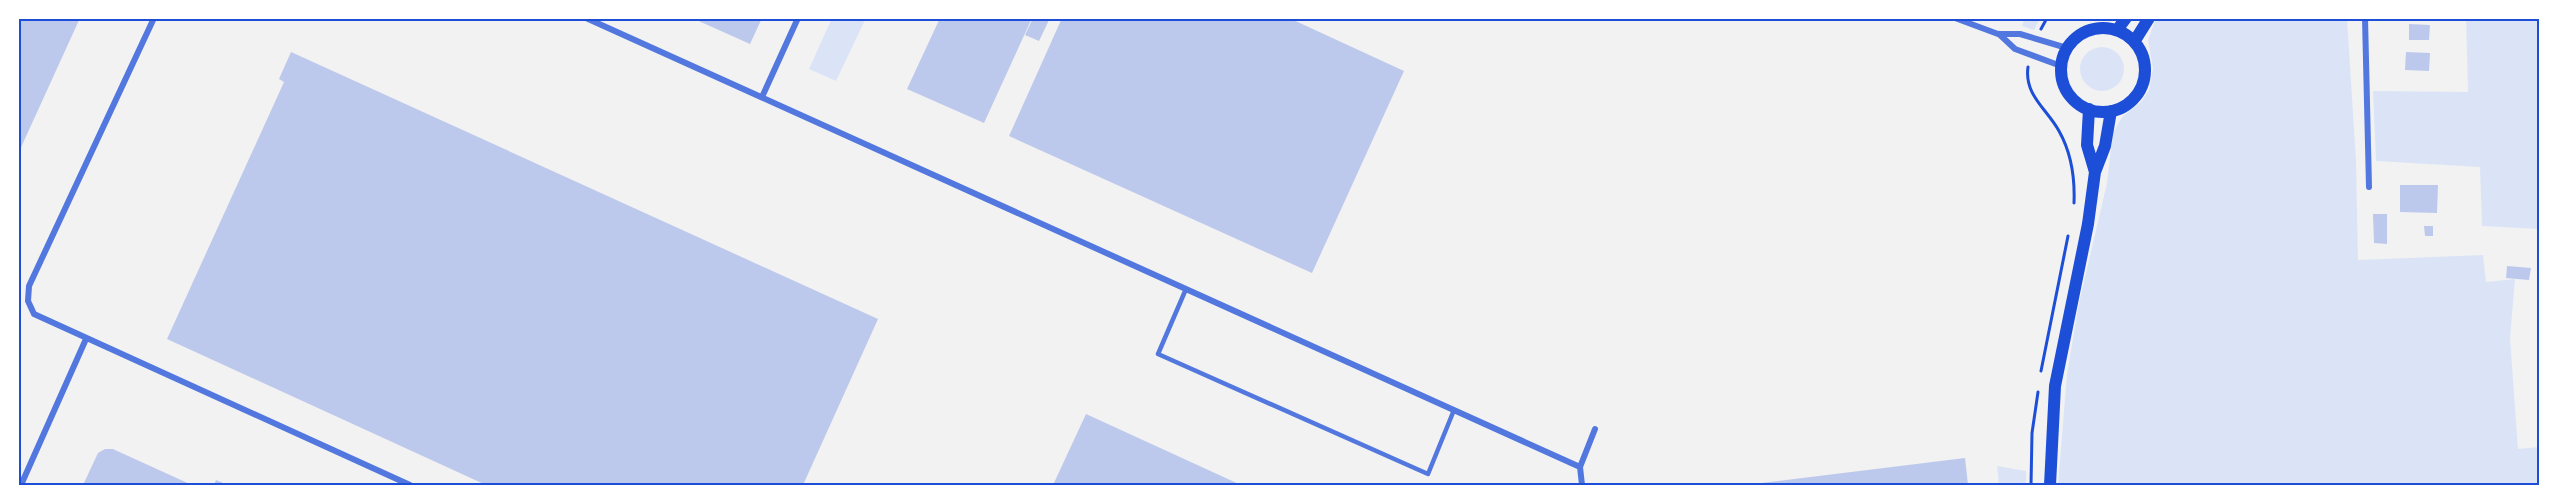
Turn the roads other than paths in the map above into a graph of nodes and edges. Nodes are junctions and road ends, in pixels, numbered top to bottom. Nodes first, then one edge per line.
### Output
1 (154, 18) edge
2 (586, 18) edge
3 (798, 18) edge
4 (1955, 18) edge
5 (2126, 18) edge
6 (2149, 18) edge
7 (2365, 18) edge
8 (2117, 30) junction
9 (1998, 34) junction
10 (2134, 42) junction
11 (2067, 48) junction
12 (2061, 66) junction
13 (762, 98) junction
14 (2089, 109) junction
15 (2110, 111) junction
16 (2095, 172) junction
17 (2369, 187) dead end
18 (1186, 289) junction
19 (86, 339) junction
20 (1454, 410) junction
21 (1595, 429) dead end
22 (1580, 467) junction
23 (21, 485) edge
24 (410, 485) edge
25 (1582, 485) edge
26 (2050, 485) edge

1 - 19 street
2 - 13 street
3 - 13 street
4 - 9 street
5 - 8 main road
6 - 10 main road
7 - 17 street
8 - 10 main road
8 - 11 main road
9 - 11 street
9 - 12 street
10 - 15 main road
11 - 12 main road
12 - 14 main road
13 - 18 street
14 - 15 main road
14 - 16 main road
15 - 16 main road
16 - 26 main road
18 - 20 street
18 - 20 lane
19 - 23 street
19 - 24 street
20 - 22 street
21 - 22 street
22 - 25 street

